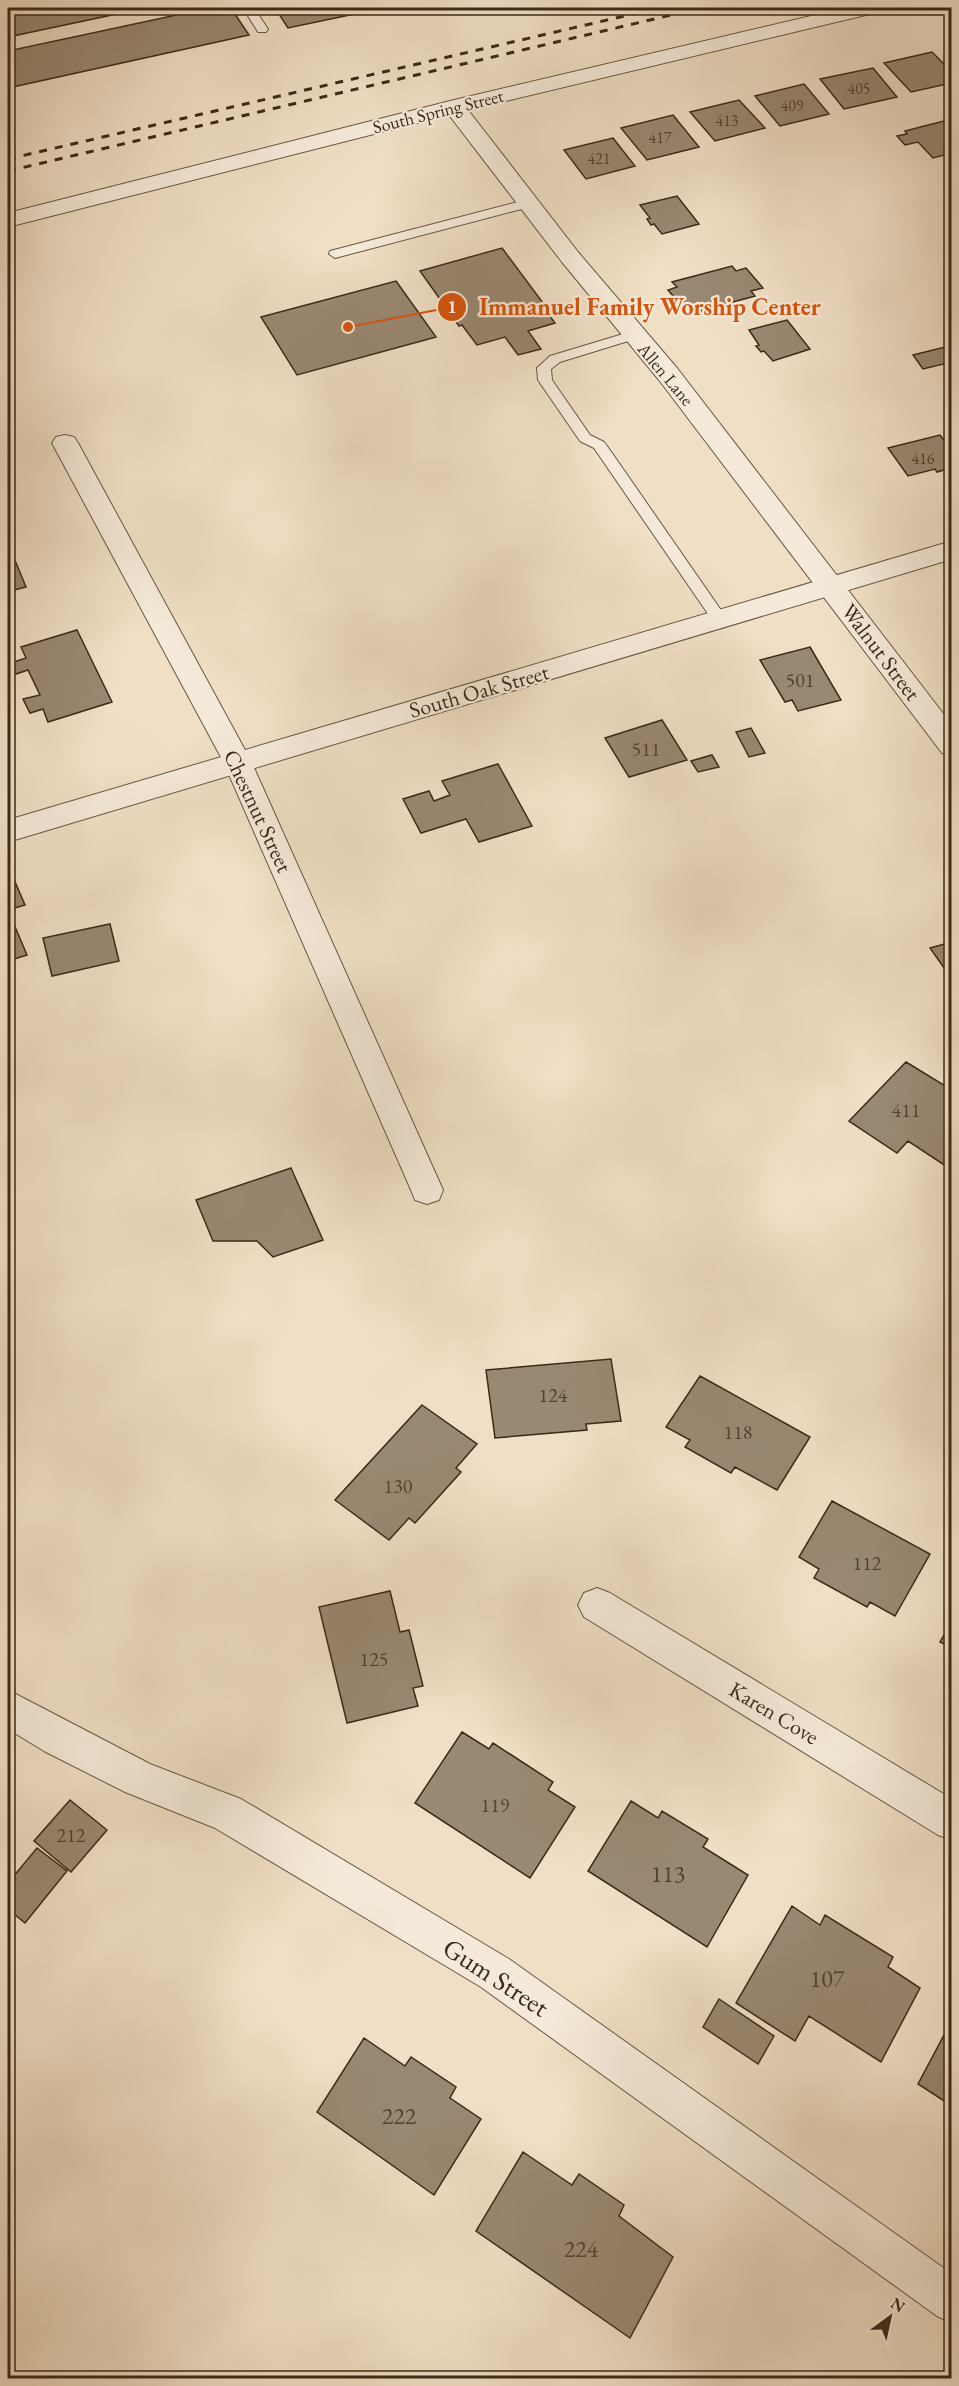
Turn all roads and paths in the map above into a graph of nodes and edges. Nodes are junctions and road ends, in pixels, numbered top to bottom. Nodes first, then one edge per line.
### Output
1 (249, 8) edge
2 (870, 8) edge
3 (262, 29) dead end
4 (454, 107) junction
5 (529, 203) junction
6 (8, 220) edge
7 (335, 254) dead end
8 (633, 335) junction
9 (65, 443) dead end
10 (951, 550) edge
11 (831, 586) junction
12 (720, 620) junction
13 (951, 746) edge
14 (237, 761) junction
15 (8, 831) edge
16 (427, 1190) dead end
17 (597, 1605) dead end
18 (8, 1708) edge
19 (951, 1821) edge
20 (951, 2301) edge

1 - 3 lane
2 - 4 street, South Spring Street
4 - 5 street, Allen Lane
4 - 6 street, South Spring Street
5 - 7 lane
5 - 8 street, Allen Lane
8 - 11 street, Allen Lane
8 - 12 lane
9 - 14 street, Chestnut Street
10 - 11 street, South Oak Street
11 - 12 street, South Oak Street
11 - 13 street, Walnut Street
12 - 14 street, South Oak Street
14 - 15 street, South Oak Street
14 - 16 street, Chestnut Street
17 - 19 street, Karen Cove
18 - 20 street, Gum Street

